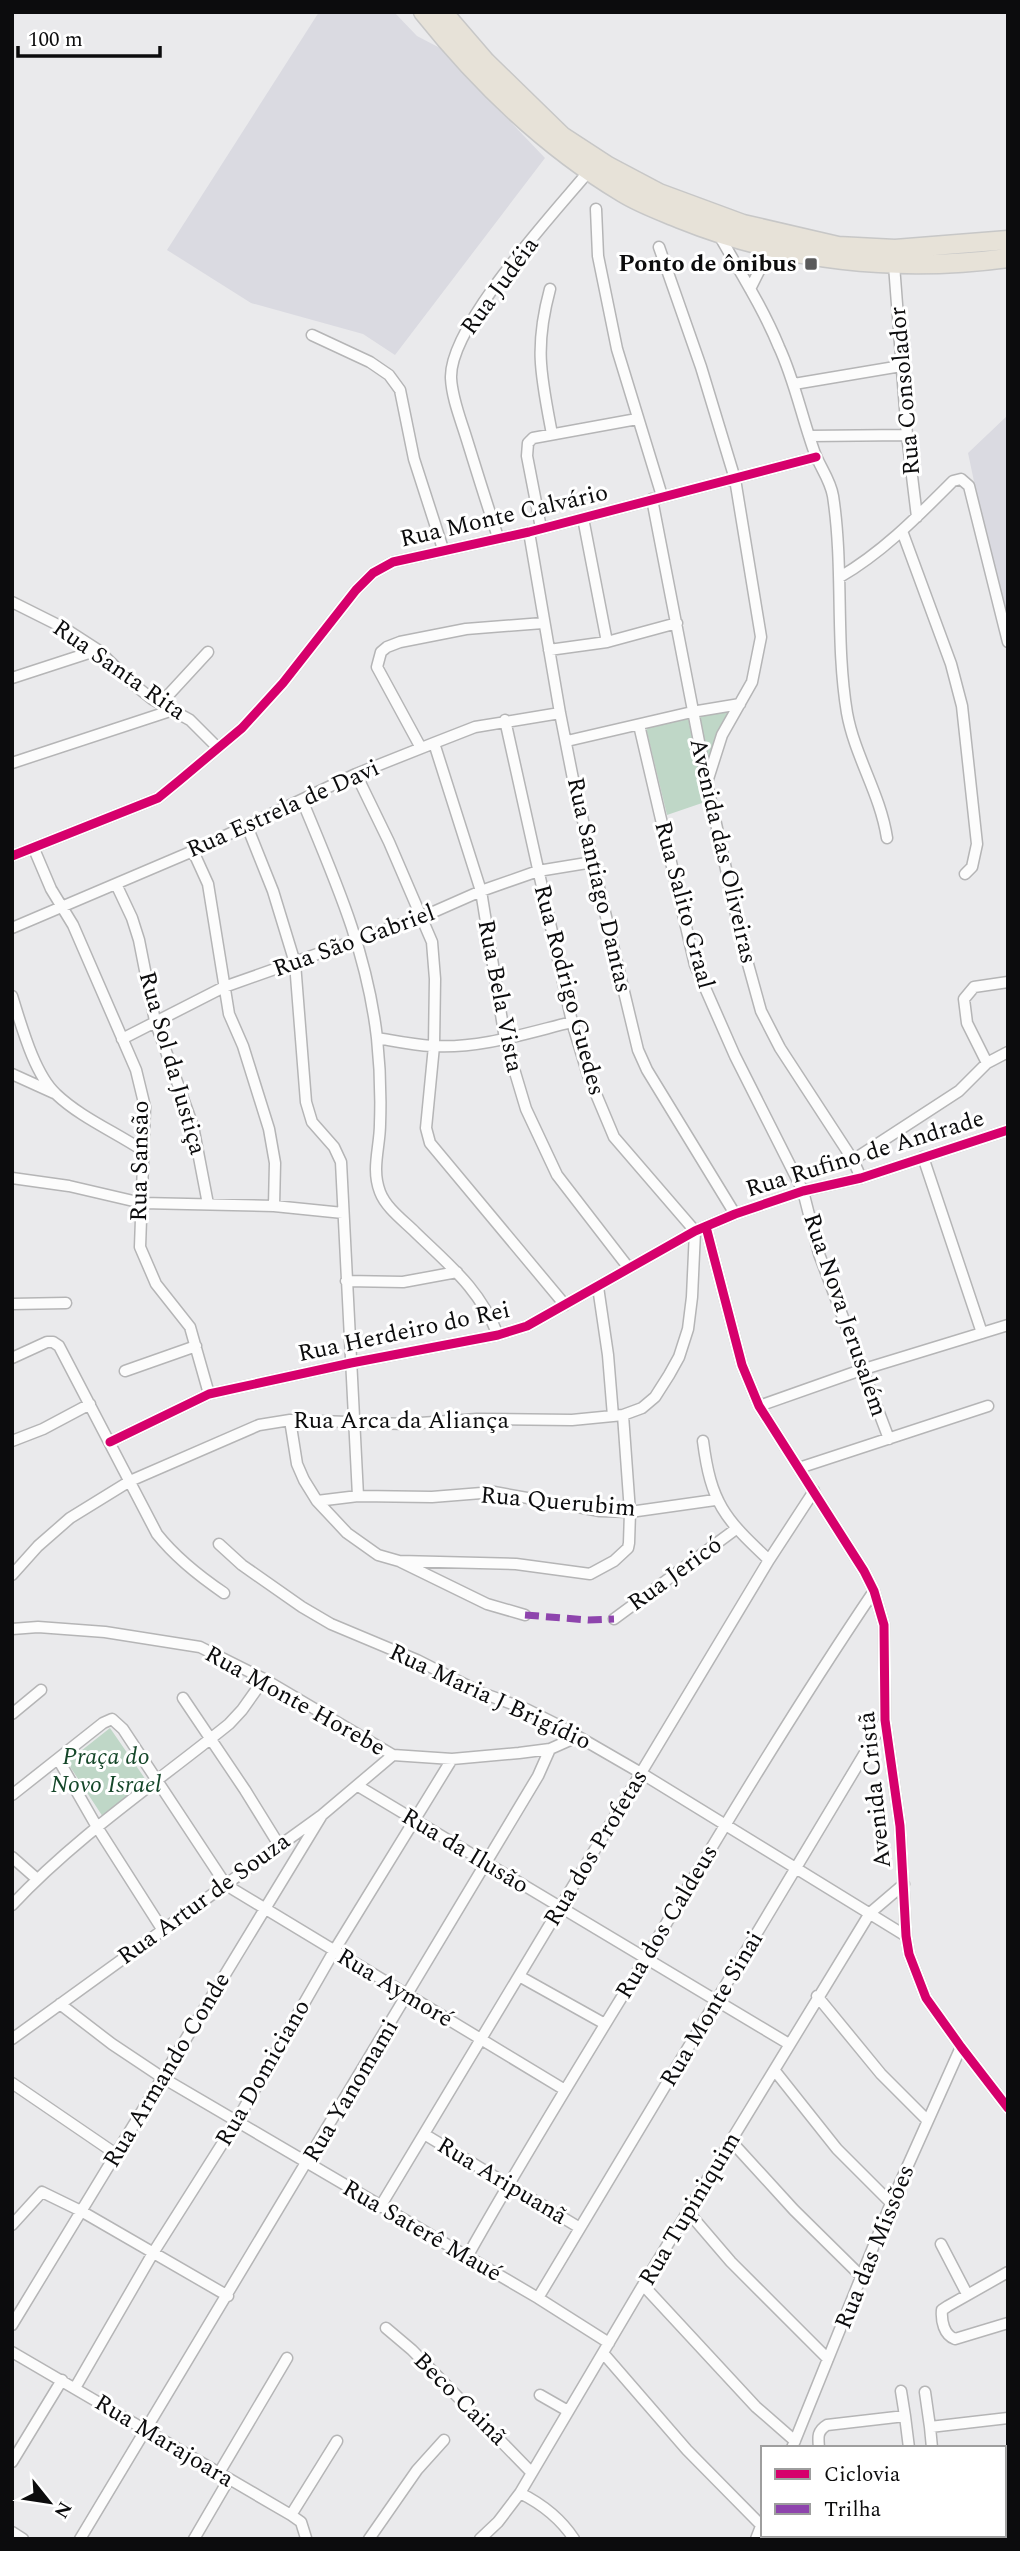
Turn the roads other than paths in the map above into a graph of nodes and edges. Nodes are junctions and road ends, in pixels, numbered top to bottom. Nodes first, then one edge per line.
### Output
1 (423, 12) edge
2 (443, 12) edge
3 (589, 170) junction
4 (596, 209) dead end
5 (718, 234) junction
6 (1008, 240) edge
7 (659, 247) dead end
8 (777, 250) junction
9 (1008, 258) edge
10 (894, 265) junction
11 (550, 289) dead end
12 (750, 289) junction
13 (312, 335) dead end
14 (901, 366) junction
15 (794, 384) junction
16 (637, 419) junction
17 (552, 434) junction
18 (907, 435) junction
19 (808, 436) junction
20 (816, 457) junction
21 (735, 479) junction
22 (657, 498) junction
23 (917, 517) junction
24 (583, 518) junction
25 (541, 528) junction
26 (902, 531) junction
27 (528, 532) junction
28 (498, 537) junction
29 (443, 549) junction
30 (840, 578) junction
31 (12, 602) edge
32 (543, 622) junction
33 (677, 623) junction
34 (607, 642) junction
35 (1008, 642) edge
36 (98, 650) junction
37 (549, 650) junction
38 (208, 652) dead end
39 (12, 678) edge
40 (160, 704) junction
41 (740, 704) junction
42 (173, 710) junction
43 (692, 712) junction
44 (560, 713) junction
45 (505, 720) junction
46 (639, 725) junction
47 (567, 741) junction
48 (434, 743) junction
49 (218, 748) junction
50 (421, 748) junction
51 (12, 763) edge
52 (356, 774) junction
53 (707, 783) junction
54 (302, 800) junction
55 (247, 826) junction
56 (887, 838) dead end
57 (12, 845) edge
58 (29, 850) junction
59 (193, 851) junction
60 (12, 856) edge
61 (593, 862) junction
62 (538, 871) junction
63 (965, 874) dead end
64 (116, 884) junction
65 (481, 891) junction
66 (62, 907) junction
67 (422, 917) junction
68 (12, 928) edge
69 (357, 939) junction
70 (295, 963) junction
71 (1008, 982) edge
72 (225, 987) junction
73 (12, 996) edge
74 (155, 1021) junction
75 (572, 1022) junction
76 (377, 1038) junction
77 (122, 1039) junction
78 (505, 1039) junction
79 (434, 1046) junction
80 (1008, 1052) edge
81 (987, 1063) junction
82 (12, 1074) edge
83 (55, 1093) junction
84 (1008, 1130) edge
85 (142, 1150) junction
86 (923, 1157) junction
87 (853, 1160) junction
88 (12, 1178) edge
89 (861, 1178) junction
90 (803, 1191) junction
91 (142, 1203) junction
92 (208, 1204) junction
93 (274, 1206) junction
94 (343, 1213) junction
95 (735, 1214) junction
96 (706, 1227) junction
97 (695, 1231) junction
98 (628, 1267) junction
99 (457, 1272) junction
100 (345, 1282) junction
101 (598, 1287) junction
102 (65, 1303) dead end
103 (12, 1304) edge
104 (565, 1305) junction
105 (1008, 1325) edge
106 (982, 1333) junction
107 (498, 1335) junction
108 (196, 1346) junction
109 (12, 1358) edge
110 (351, 1363) junction
111 (861, 1370) junction
112 (125, 1371) dead end
113 (209, 1394) junction
114 (90, 1404) junction
115 (759, 1406) junction
116 (988, 1406) dead end
117 (618, 1415) junction
118 (290, 1420) junction
119 (353, 1422) junction
120 (889, 1439) junction
121 (12, 1441) edge
122 (702, 1441) dead end
123 (110, 1442) junction
124 (799, 1468) junction
125 (130, 1481) junction
126 (814, 1491) junction
127 (358, 1496) junction
128 (716, 1500) junction
129 (317, 1501) junction
130 (630, 1512) junction
131 (736, 1529) junction
132 (219, 1544) dead end
133 (769, 1560) junction
134 (399, 1561) junction
135 (12, 1575) edge
136 (874, 1591) junction
137 (224, 1593) dead end
138 (526, 1615) dead end
139 (614, 1619) dead end
140 (12, 1629) edge
141 (264, 1679) junction
142 (41, 1690) dead end
143 (183, 1698) dead end
144 (12, 1714) edge
145 (885, 1720) junction
146 (576, 1737) junction
147 (210, 1739) junction
148 (550, 1749) junction
149 (393, 1755) junction
150 (58, 1759) junction
151 (452, 1759) junction
152 (641, 1773) junction
153 (156, 1780) junction
154 (358, 1786) junction
155 (12, 1795) edge
156 (322, 1815) junction
157 (415, 1820) junction
158 (725, 1824) junction
159 (97, 1827) junction
160 (279, 1844) junction
161 (12, 1857) edge
162 (487, 1863) junction
163 (796, 1869) junction
164 (37, 1879) junction
165 (904, 1884) junction
166 (226, 1885) junction
167 (12, 1905) edge
168 (560, 1908) junction
169 (264, 1909) junction
170 (870, 1913) junction
171 (162, 1929) junction
172 (906, 1936) junction
173 (334, 1951) junction
174 (646, 1957) junction
175 (519, 1976) junction
176 (408, 1996) junction
177 (817, 1996) junction
178 (717, 2001) junction
179 (60, 2004) junction
180 (605, 2024) junction
181 (12, 2039) edge
182 (481, 2039) junction
183 (789, 2044) junction
184 (961, 2047) junction
185 (775, 2071) junction
186 (163, 2078) junction
187 (12, 2083) edge
188 (565, 2090) junction
189 (1007, 2105) edge
190 (927, 2120) junction
191 (236, 2122) junction
192 (424, 2134) junction
193 (731, 2141) junction
194 (116, 2154) junction
195 (307, 2164) junction
196 (508, 2184) junction
197 (891, 2203) junction
198 (380, 2207) junction
199 (81, 2211) junction
200 (689, 2213) junction
201 (12, 2225) edge
202 (580, 2228) junction
203 (941, 2245) dead end
204 (153, 2253) junction
205 (467, 2258) junction
206 (1008, 2272) edge
207 (863, 2278) junction
208 (643, 2285) junction
209 (967, 2294) junction
210 (228, 2296) junction
211 (538, 2298) junction
212 (1008, 2323) edge
213 (12, 2325) edge
214 (386, 2328) dead end
215 (606, 2348) junction
216 (12, 2352) edge
217 (287, 2358) dead end
218 (828, 2359) junction
219 (62, 2380) junction
220 (75, 2388) junction
221 (901, 2391) dead end
222 (925, 2392) dead end
223 (540, 2395) dead end
224 (568, 2411) junction
225 (905, 2416) junction
226 (1008, 2418) edge
227 (930, 2427) junction
228 (147, 2430) junction
229 (444, 2440) dead end
230 (337, 2441) dead end
231 (794, 2444) edge
232 (819, 2446) edge
233 (909, 2446) edge
234 (932, 2446) edge
235 (12, 2462) edge
236 (531, 2472) junction
237 (219, 2473) junction
238 (229, 2479) junction
239 (520, 2493) junction
240 (291, 2515) junction
241 (761, 2522) edge
242 (12, 2532) edge
243 (23, 2539) edge
244 (80, 2539) edge
245 (194, 2539) edge
246 (306, 2539) edge
247 (369, 2539) edge
248 (480, 2539) edge
249 (575, 2539) edge

1 - 3 highway
2 - 6 highway
3 - 5 highway
3 - 28 street, Rua Judéia
4 - 16 street, Avenida das Oliveiras
5 - 8 highway
5 - 12 street
7 - 21 street
8 - 10 highway
8 - 12 street
9 - 10 highway
10 - 14 street, Rua Consolador
11 - 17 street
12 - 15 street
13 - 29 street
14 - 15 street
14 - 18 street, Rua Consolador
15 - 19 street
16 - 17 street
16 - 22 street, Avenida das Oliveiras
17 - 25 street
18 - 19 street
18 - 23 street, Rua Consolador
19 - 20 street
20 - 21 street, Rua Monte Calvário
20 - 30 street
21 - 22 street, Rua Monte Calvário
21 - 41 street
22 - 24 street, Rua Monte Calvário
22 - 33 street, Avenida das Oliveiras
23 - 26 street
23 - 35 street
24 - 25 street, Rua Monte Calvário
24 - 34 street
25 - 27 street, Rua Monte Calvário
26 - 30 street
26 - 63 street
27 - 28 street, Rua Monte Calvário
27 - 32 street, Rua Santiago Dantas
28 - 29 street, Rua Monte Calvário
29 - 49 street, Rua Monte Calvário
30 - 56 street
31 - 36 street, Rua Santa Rita
32 - 37 street, Rua Santiago Dantas
32 - 50 street
33 - 34 street
33 - 43 street, Avenida das Oliveiras
34 - 37 street
36 - 39 street
36 - 40 street, Rua Santa Rita
37 - 44 street, Rua Santiago Dantas
38 - 40 street
40 - 42 street, Rua Santa Rita
41 - 43 street
41 - 53 street
42 - 49 street, Rua Santa Rita
42 - 51 street
43 - 46 street
43 - 53 street, Avenida das Oliveiras
44 - 45 street, Rua Estrela de Davi
44 - 47 street, Rua Santiago Dantas
45 - 48 street, Rua Estrela de Davi
45 - 62 street, Rua Rodrigo Guedes
46 - 47 street
46 - 90 street, Rua Salito Graal
47 - 61 street, Rua Santiago Dantas
48 - 50 street, Rua Estrela de Davi
48 - 65 street, Rua Bela Vista
49 - 58 street, Rua Monte Calvário
50 - 52 street, Rua Estrela de Davi
52 - 54 street, Rua Estrela de Davi
52 - 67 street
53 - 87 street, Avenida das Oliveiras
54 - 55 street, Rua Estrela de Davi
54 - 69 street
55 - 59 street, Rua Estrela de Davi
55 - 70 street
57 - 58 street
58 - 60 street, Rua Monte Calvário
58 - 66 street, Rua Sansão
59 - 64 street, Rua Estrela de Davi
59 - 72 street
61 - 62 street, Rua São Gabriel
61 - 95 street, Rua Santiago Dantas
62 - 65 street, Rua São Gabriel
62 - 75 street, Rua Rodrigo Guedes
64 - 66 street, Rua Estrela de Davi
64 - 74 street, Rua Sol da Justiça
65 - 67 street, Rua São Gabriel
65 - 78 street, Rua Bela Vista
66 - 68 street, Rua Estrela de Davi
66 - 77 street, Rua Sansão
67 - 69 street, Rua São Gabriel
67 - 79 street
69 - 70 street, Rua São Gabriel
69 - 76 street
70 - 72 street, Rua São Gabriel
70 - 94 street
71 - 81 street
72 - 74 street, Rua São Gabriel
72 - 93 street
73 - 83 street
74 - 77 street, Rua São Gabriel
74 - 92 street, Rua Sol da Justiça
75 - 78 street
75 - 97 street, Rua Rodrigo Guedes
76 - 79 street
76 - 99 street
77 - 85 street, Rua Sansão
78 - 79 street
78 - 98 street, Rua Bela Vista
79 - 104 street
80 - 81 street
81 - 87 street
82 - 83 street
83 - 85 street
84 - 86 street, Rua Rufino de Andrade
85 - 91 street, Rua Sansão
86 - 89 street, Rua Rufino de Andrade
86 - 106 street
87 - 89 street, Avenida das Oliveiras
88 - 91 street
89 - 90 street, Rua Rufino de Andrade
90 - 95 street, Rua Rufino de Andrade
90 - 111 street, Rua Nova Jerusalém
91 - 92 street
91 - 108 street, Rua Sansão
92 - 93 street
93 - 94 street
94 - 100 street
95 - 96 street, Rua Rufino de Andrade
96 - 97 street, Rua Rufino de Andrade
96 - 115 street, Avenida Cristã
97 - 98 street, Rua Herdeiro do Rei
97 - 117 street, Rua Arca da Aliança
98 - 101 street, Rua Herdeiro do Rei
99 - 100 street
99 - 107 street
100 - 110 street
101 - 104 street, Rua Herdeiro do Rei
101 - 117 street
102 - 103 street
104 - 107 street, Rua Herdeiro do Rei
105 - 106 street
106 - 111 street
107 - 110 street, Rua Herdeiro do Rei
108 - 112 street
108 - 113 street, Rua Sansão
109 - 114 street
110 - 113 street, Rua Herdeiro do Rei
110 - 119 street
111 - 115 street
111 - 120 street, Rua Nova Jerusalém
113 - 123 street, Rua Herdeiro do Rei
114 - 121 street
114 - 123 street
115 - 124 street, Avenida Cristã
116 - 120 street
117 - 119 street, Rua Arca da Aliança
117 - 130 street
118 - 119 street, Rua Arca da Aliança
118 - 125 street, Rua Arca da Aliança
118 - 129 street
119 - 127 street
120 - 124 street
122 - 128 street
123 - 125 street
124 - 126 street, Avenida Cristã
125 - 135 street, Rua Arca da Aliança
125 - 137 street
126 - 133 street, Rua dos Profetas
126 - 136 street, Avenida Cristã
127 - 129 street, Rua Querubim
127 - 130 street, Rua Querubim
128 - 130 street, Rua Querubim
128 - 131 street
129 - 134 street
130 - 134 street
131 - 133 street
131 - 139 street, Rua Jericó
132 - 146 street, Rua Maria J Brigídio
133 - 152 street, Rua dos Profetas
134 - 138 street
136 - 145 street, Avenida Cristã
136 - 158 street, Rua dos Caldeus
140 - 141 street, Rua Monte Horebe
141 - 147 street
141 - 149 street, Rua Monte Horebe
142 - 144 street
143 - 147 street
145 - 163 street, Rua Monte Sinai
145 - 165 street, Avenida Cristã
146 - 148 street, Rua Monte Horebe
146 - 152 street, Rua Maria J Brigídio
147 - 153 street
147 - 160 street
148 - 151 street, Rua Monte Horebe
148 - 162 street, Rua Yanomami
149 - 151 street, Rua Monte Horebe
149 - 154 street, Rua Artur de Souza
150 - 153 street
150 - 155 street
150 - 159 street
151 - 157 street, Rua Domiciano
152 - 158 street, Rua Maria J Brigídio
152 - 168 street, Rua dos Profetas
153 - 159 street
153 - 166 street
154 - 156 street, Rua Artur de Souza
154 - 157 street, Rua da Ilusão
156 - 160 street, Rua Artur de Souza
156 - 169 street, Rua Armando Conde
157 - 162 street, Rua da Ilusão
157 - 173 street, Rua Domiciano
158 - 163 street, Rua Maria J Brigídio
158 - 174 street, Rua dos Caldeus
159 - 164 street
159 - 171 street
160 - 166 street, Rua Artur de Souza
161 - 164 street
162 - 168 street, Rua da Ilusão
162 - 176 street, Rua Yanomami
163 - 170 street, Rua Maria J Brigídio
163 - 178 street, Rua Monte Sinai
164 - 167 street
165 - 170 street, Rua Tupiniquim
165 - 172 street, Avenida Cristã
166 - 169 street, Rua Aymoré
166 - 171 street, Rua Artur de Souza
168 - 174 street, Rua da Ilusão
168 - 175 street, Rua dos Profetas
169 - 173 street, Rua Aymoré
169 - 186 street, Rua Armando Conde
170 - 172 street, Rua Maria J Brigídio
170 - 177 street, Rua Tupiniquim
171 - 179 street, Rua Artur de Souza
172 - 184 street, Avenida Cristã
173 - 176 street, Rua Aymoré
173 - 191 street, Rua Domiciano
174 - 178 street, Rua da Ilusão
174 - 180 street, Rua dos Caldeus
175 - 180 street
175 - 182 street, Rua dos Profetas
176 - 182 street, Rua Aymoré
176 - 195 street, Rua Yanomami
177 - 183 street, Rua Tupiniquim
177 - 190 street
178 - 183 street, Rua da Ilusão
178 - 202 street, Rua Monte Sinai
179 - 181 street, Rua Artur de Souza
179 - 186 street, Rua Saterê Maué
180 - 188 street, Rua dos Caldeus
182 - 188 street, Rua Aymoré
182 - 192 street, Rua dos Profetas
183 - 185 street, Rua Tupiniquim
184 - 189 street, Avenida Cristã
184 - 190 street, Rua das Missões
185 - 193 street, Rua Tupiniquim
185 - 197 street
186 - 191 street, Rua Saterê Maué
186 - 194 street, Rua Armando Conde
187 - 194 street
188 - 196 street, Rua dos Caldeus
190 - 197 street, Rua das Missões
191 - 195 street, Rua Saterê Maué
191 - 204 street, Rua Domiciano
192 - 196 street, Rua Aripuanã
192 - 198 street, Rua dos Profetas
193 - 200 street, Rua Tupiniquim
193 - 207 street
194 - 199 street, Rua Armando Conde
195 - 198 street, Rua Saterê Maué
195 - 210 street, Rua Yanomami
196 - 202 street, Rua Aripuanã
196 - 205 street, Rua dos Caldeus
197 - 207 street, Rua das Missões
198 - 205 street, Rua Saterê Maué
199 - 201 street
199 - 204 street
199 - 213 street, Rua Armando Conde
200 - 208 street, Rua Tupiniquim
200 - 218 street
202 - 211 street, Rua Monte Sinai
203 - 209 street
204 - 210 street
204 - 220 street, Rua Domiciano
205 - 211 street, Rua Saterê Maué
206 - 209 street
207 - 218 street, Rua das Missões
208 - 215 street, Rua Tupiniquim
208 - 231 street
209 - 212 street
210 - 228 street, Rua Yanomami
211 - 215 street, Rua Saterê Maué
214 - 236 street, Beco Cainã
215 - 224 street, Rua Tupiniquim
215 - 241 street, Rua Saterê Maué
216 - 219 street, Rua Marajoara
217 - 237 street
218 - 231 street, Rua das Missões
219 - 220 street, Rua Marajoara
219 - 235 street
220 - 228 street, Rua Marajoara
221 - 225 street
222 - 227 street
223 - 224 street
224 - 236 street, Rua Tupiniquim
225 - 232 street
225 - 233 street
226 - 227 street
227 - 234 street
228 - 237 street, Rua Marajoara
228 - 244 street, Rua Yanomami
229 - 247 street
230 - 240 street
236 - 239 street, Rua Tupiniquim
237 - 238 street, Rua Marajoara
238 - 240 street, Rua Marajoara
238 - 245 street
239 - 248 street, Rua Tupiniquim
239 - 249 street
240 - 246 street, Rua Marajoara
242 - 243 street

